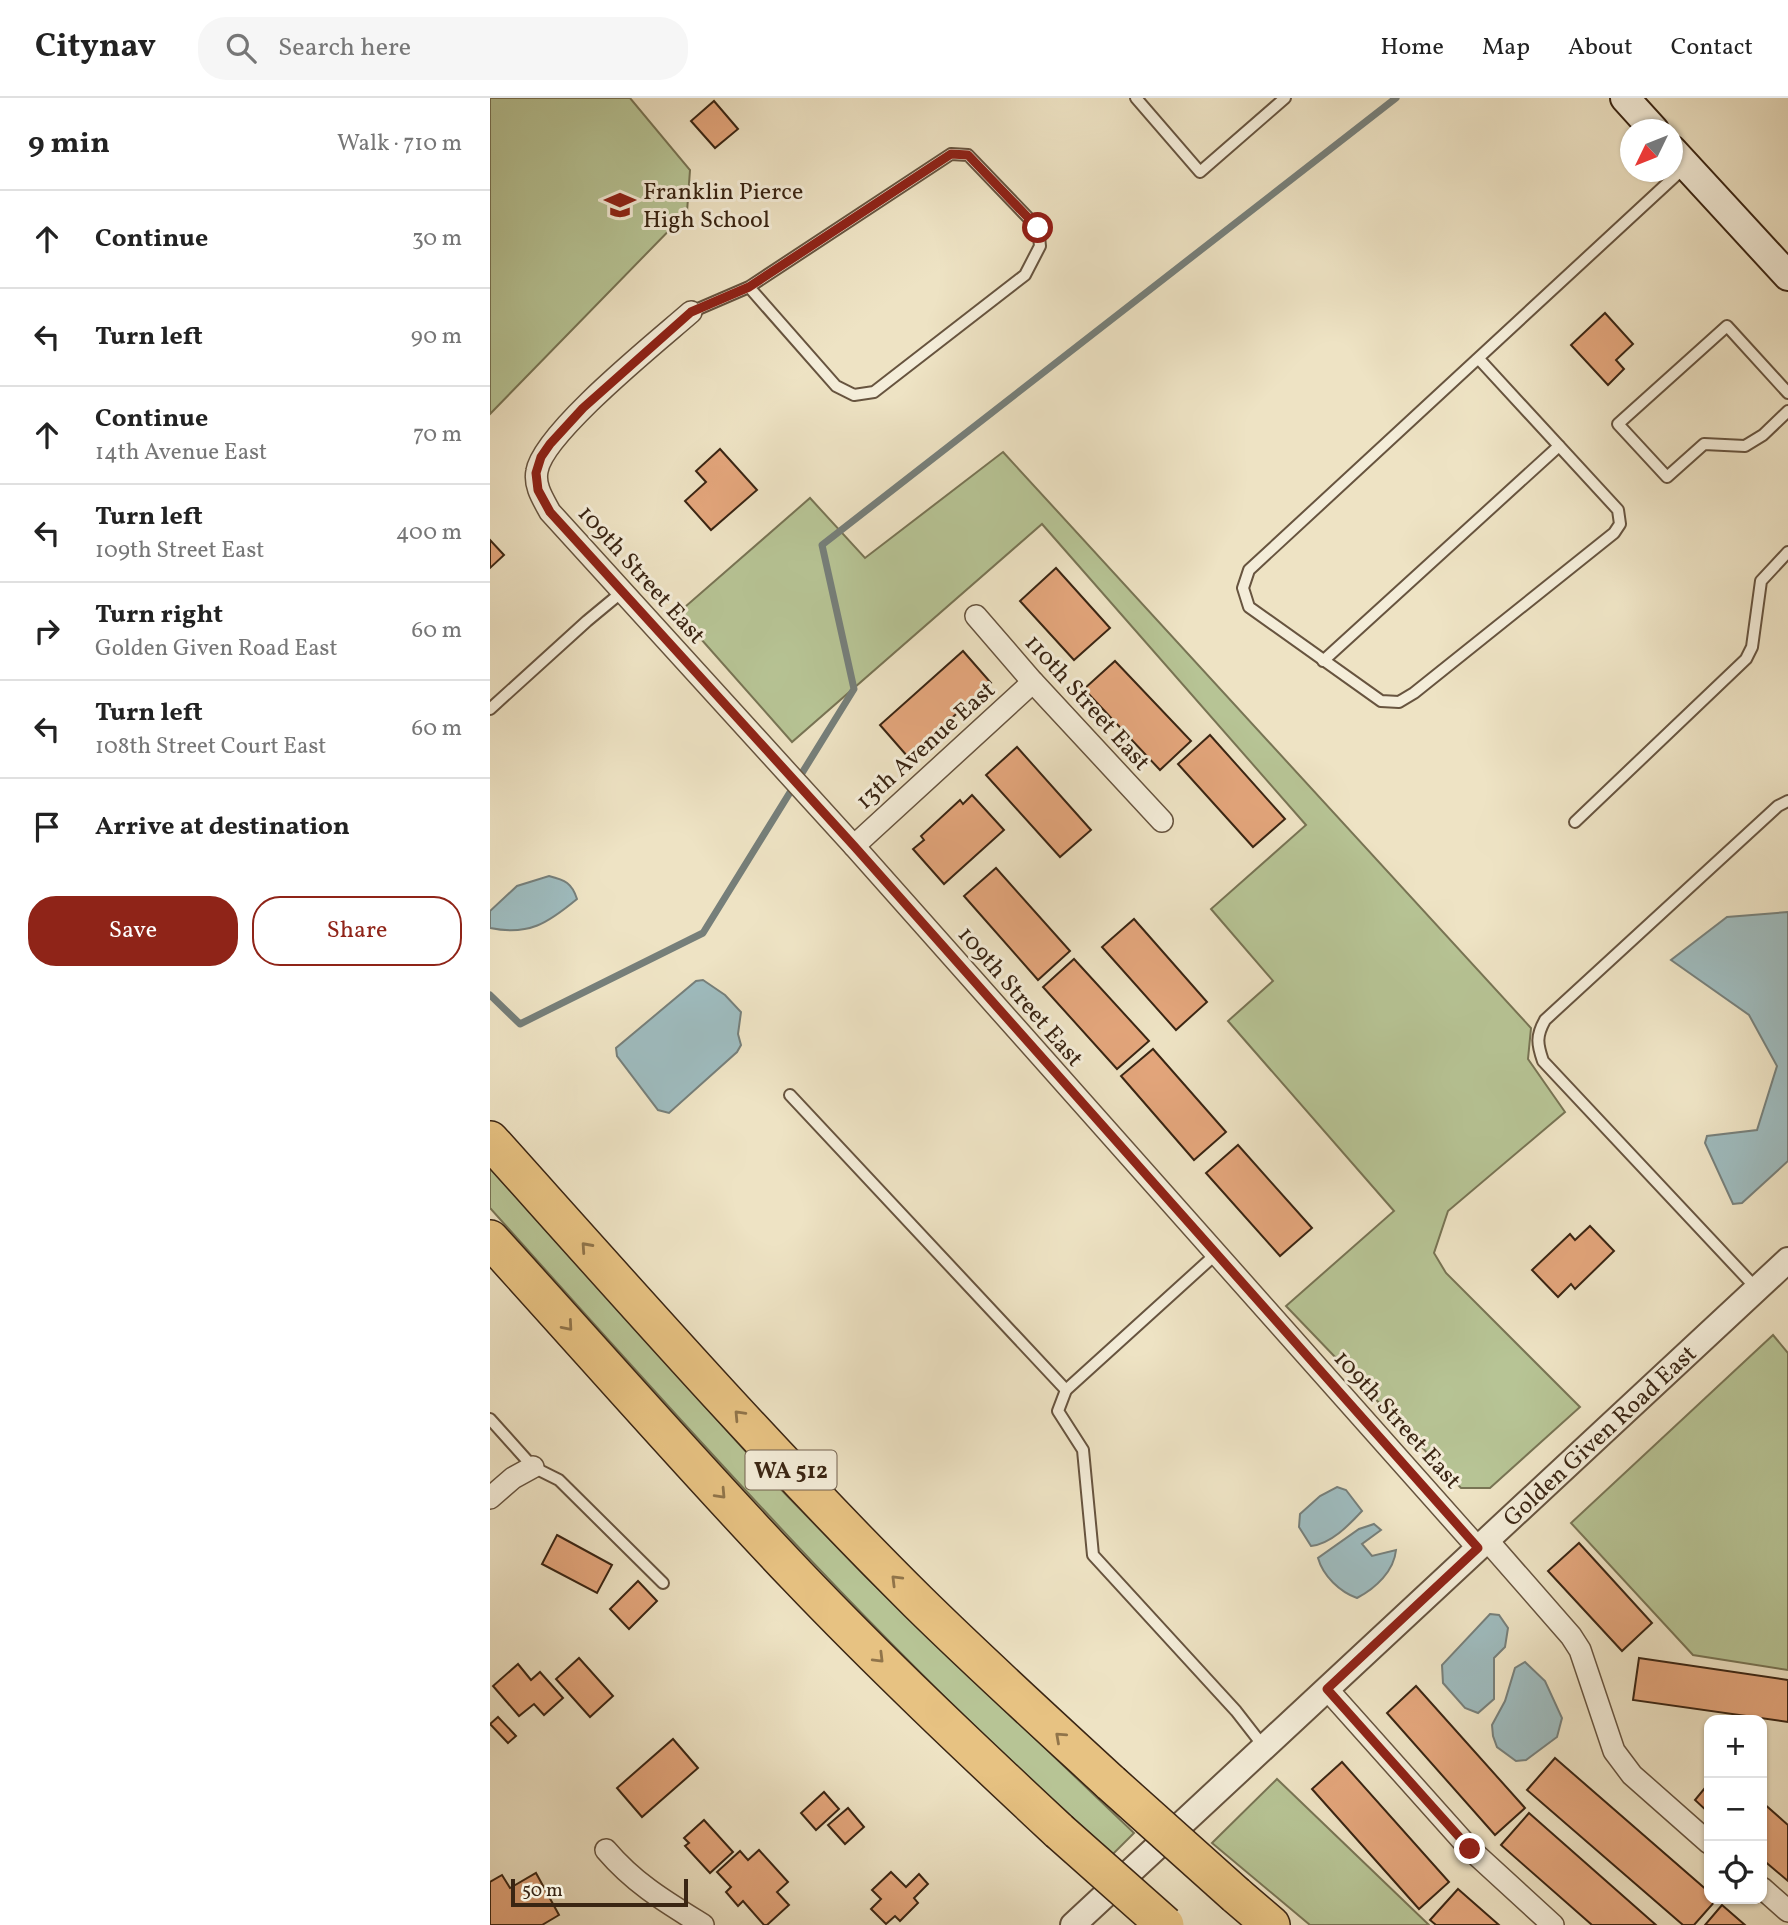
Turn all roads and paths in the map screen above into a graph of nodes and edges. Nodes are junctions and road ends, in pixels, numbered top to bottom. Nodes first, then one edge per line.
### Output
1 (1136, 98) edge
2 (1285, 98) edge
3 (1625, 98) edge
4 (1644, 119) edge
5 (1683, 161) edge
6 (1656, 182) edge
7 (1788, 276) edge
8 (749, 287) junction
9 (691, 312) joint
10 (1479, 359) junction
11 (1788, 393) edge
12 (1788, 411) edge
13 (1559, 446) junction
14 (1788, 552) edge
15 (622, 592) junction
16 (976, 616) dead end
17 (1323, 661) junction
18 (1033, 682) junction
19 (490, 709) edge
20 (1788, 802) edge
21 (1162, 821) dead end
22 (1575, 822) dead end
23 (854, 846) junction
24 (790, 1095) dead end
25 (490, 1140) edge
26 (490, 1239) edge
27 (1216, 1254) junction
28 (1788, 1260) edge
29 (1757, 1289) junction
30 (1066, 1390) junction
31 (490, 1419) edge
32 (533, 1467) junction
33 (490, 1498) edge
34 (1482, 1544) junction
35 (663, 1583) dead end
36 (1327, 1689) junction
37 (1264, 1747) junction
38 (1707, 1841) edge
39 (607, 1850) dead end
40 (1767, 1892) edge
41 (1788, 1911) edge
42 (703, 1925) edge
43 (1073, 1925) edge
44 (1165, 1925) edge
45 (1271, 1925) edge
46 (1553, 1925) edge

1 - 2 lane
3 - 4 main road
5 - 7 main road
6 - 10 lane
8 - 8 lane
8 - 9 lane
9 - 15 street, 109th Street East
10 - 13 lane
10 - 17 lane
11 - 12 lane
13 - 17 lane
13 - 17 lane
14 - 22 lane
15 - 19 lane
15 - 23 street, 109th Street East
16 - 18 street, 110th Street East
18 - 21 street, 110th Street East
18 - 23 street, 13th Avenue East
20 - 29 lane
23 - 27 street, 109th Street East
24 - 30 lane
45 -> 25 highway, WA 512, bridge
26 -> 44 highway, WA 512, bridge
27 - 30 lane
27 - 34 street, 109th Street East
28 - 29 street, Golden Given Road East
29 - 34 street, Golden Given Road East
30 - 37 lane
31 - 32 lane
32 - 33 street
32 - 35 lane
34 - 36 street, Golden Given Road East
34 - 38 street, 109th Street East
36 - 37 street, Golden Given Road East
36 - 46 street
37 - 43 street, Golden Given Road East
39 - 42 street
40 - 41 street

